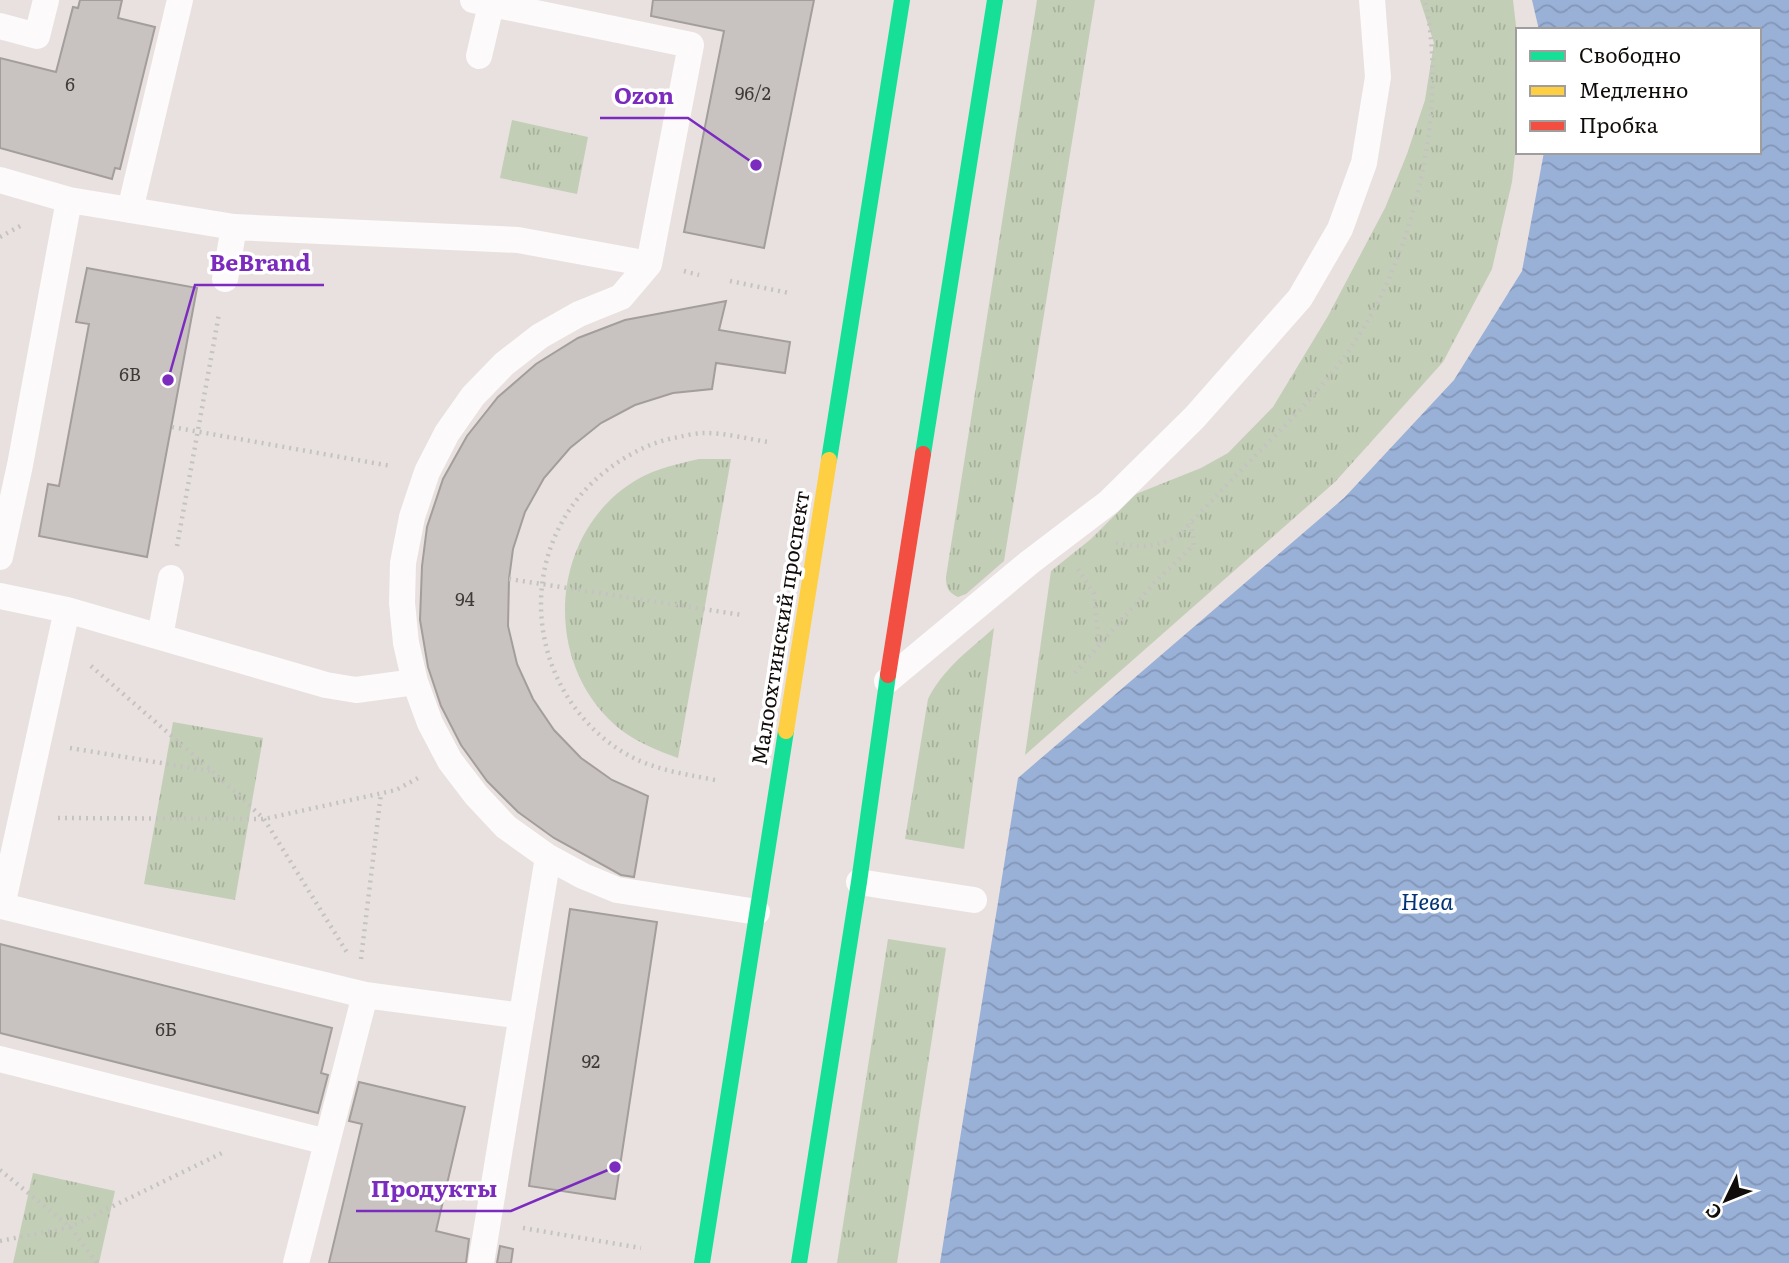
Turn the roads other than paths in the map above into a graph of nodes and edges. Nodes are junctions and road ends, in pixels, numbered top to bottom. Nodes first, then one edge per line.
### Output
1 (46, 0) edge
2 (902, 0) edge
3 (995, 0) edge
4 (1372, 0) edge
5 (172, 2) edge
6 (482, 2) edge
7 (0, 26) edge
8 (479, 56) dead end
9 (0, 180) edge
10 (69, 200) junction
11 (130, 210) junction
12 (234, 227) junction
13 (649, 264) junction
14 (225, 279) road end
15 (0, 557) edge
16 (171, 578) road end
17 (0, 596) edge
18 (67, 610) junction
19 (160, 636) junction
20 (887, 681) junction
21 (415, 682) junction
22 (11, 816) edge
23 (548, 858) junction
24 (859, 882) junction
25 (974, 900) dead end
26 (757, 912) junction
27 (363, 984) junction
28 (522, 1016) junction
29 (0, 1059) edge
30 (327, 1142) junction
31 (296, 1263) edge
32 (481, 1263) edge
33 (702, 1263) edge
34 (799, 1263) edge

1 - 7 lane
2 - 26 main road, Малоохтинский проспект
3 - 20 main road
4 - 20 lane
5 - 11 lane
6 - 8 lane
6 - 13 lane
9 - 10 lane
10 - 11 lane
10 - 15 lane
11 - 12 lane
12 - 13 lane
12 - 14 lane
13 - 21 lane
16 - 19 lane
17 - 18 lane
18 - 19 lane
18 - 22 lane
19 - 21 lane
20 - 24 main road
21 - 23 lane
22 - 27 lane
23 - 26 lane
23 - 28 lane
24 - 25 lane
24 - 34 main road
26 - 33 main road, Малоохтинский проспект
27 - 28 lane
27 - 30 lane
28 - 32 lane
29 - 30 lane
30 - 31 lane

